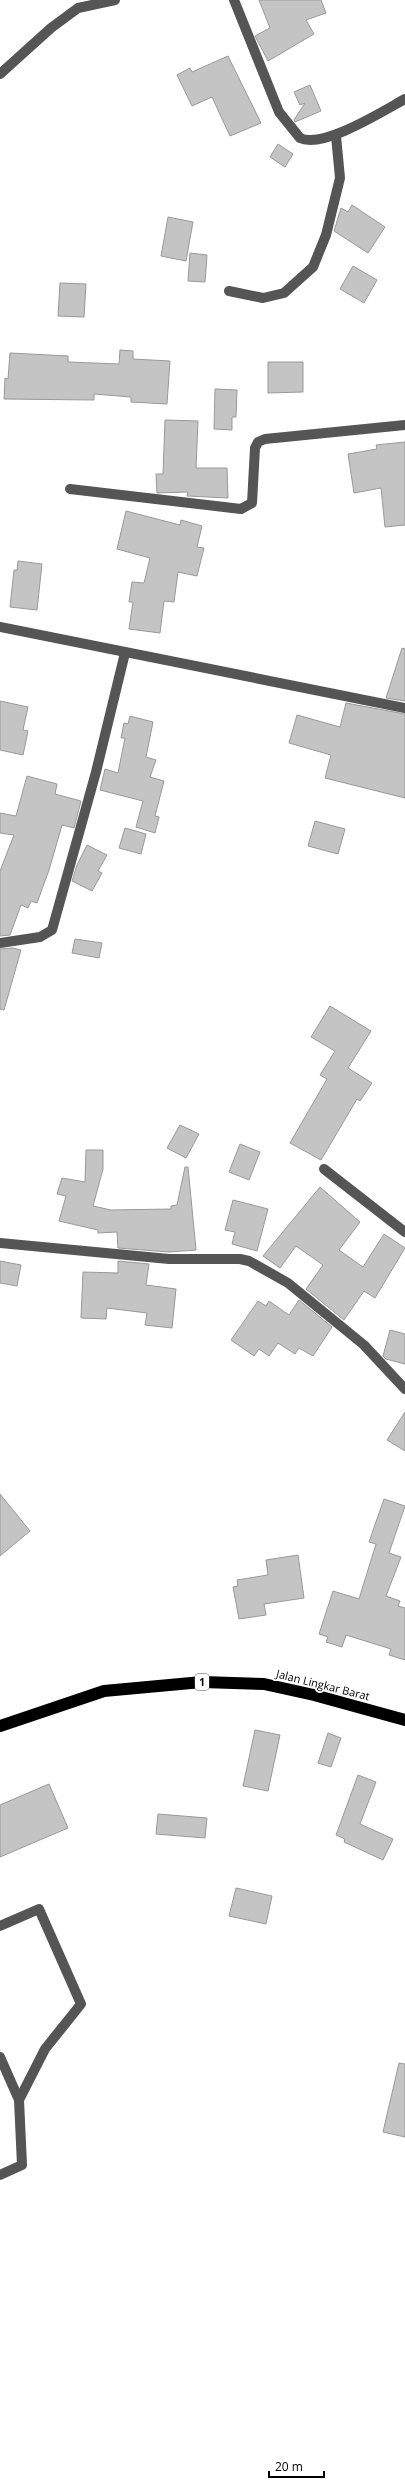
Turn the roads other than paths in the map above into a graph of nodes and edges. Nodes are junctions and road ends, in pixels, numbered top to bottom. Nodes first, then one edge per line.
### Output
1 (115, 0) edge
2 (234, 0) edge
3 (0, 74) edge
4 (405, 99) edge
5 (336, 136) junction
6 (229, 291) dead end
7 (405, 425) edge
8 (70, 489) dead end
9 (0, 627) edge
10 (125, 653) junction
11 (405, 708) edge
12 (0, 943) edge
13 (324, 1169) dead end
14 (405, 1232) edge
15 (0, 1243) edge
16 (405, 1389) edge
17 (405, 1720) edge
18 (0, 1726) edge
19 (0, 1926) edge
20 (0, 2057) edge
21 (19, 2100) junction
22 (0, 2174) edge

1 - 3 street
2 - 5 street
4 - 5 street
5 - 6 street
7 - 8 street
9 - 10 street
10 - 11 street
10 - 12 street
13 - 14 street
15 - 16 street
17 - 18 highway, Jalan Lingkar Barat / 1
19 - 21 street
20 - 21 street
21 - 22 street

